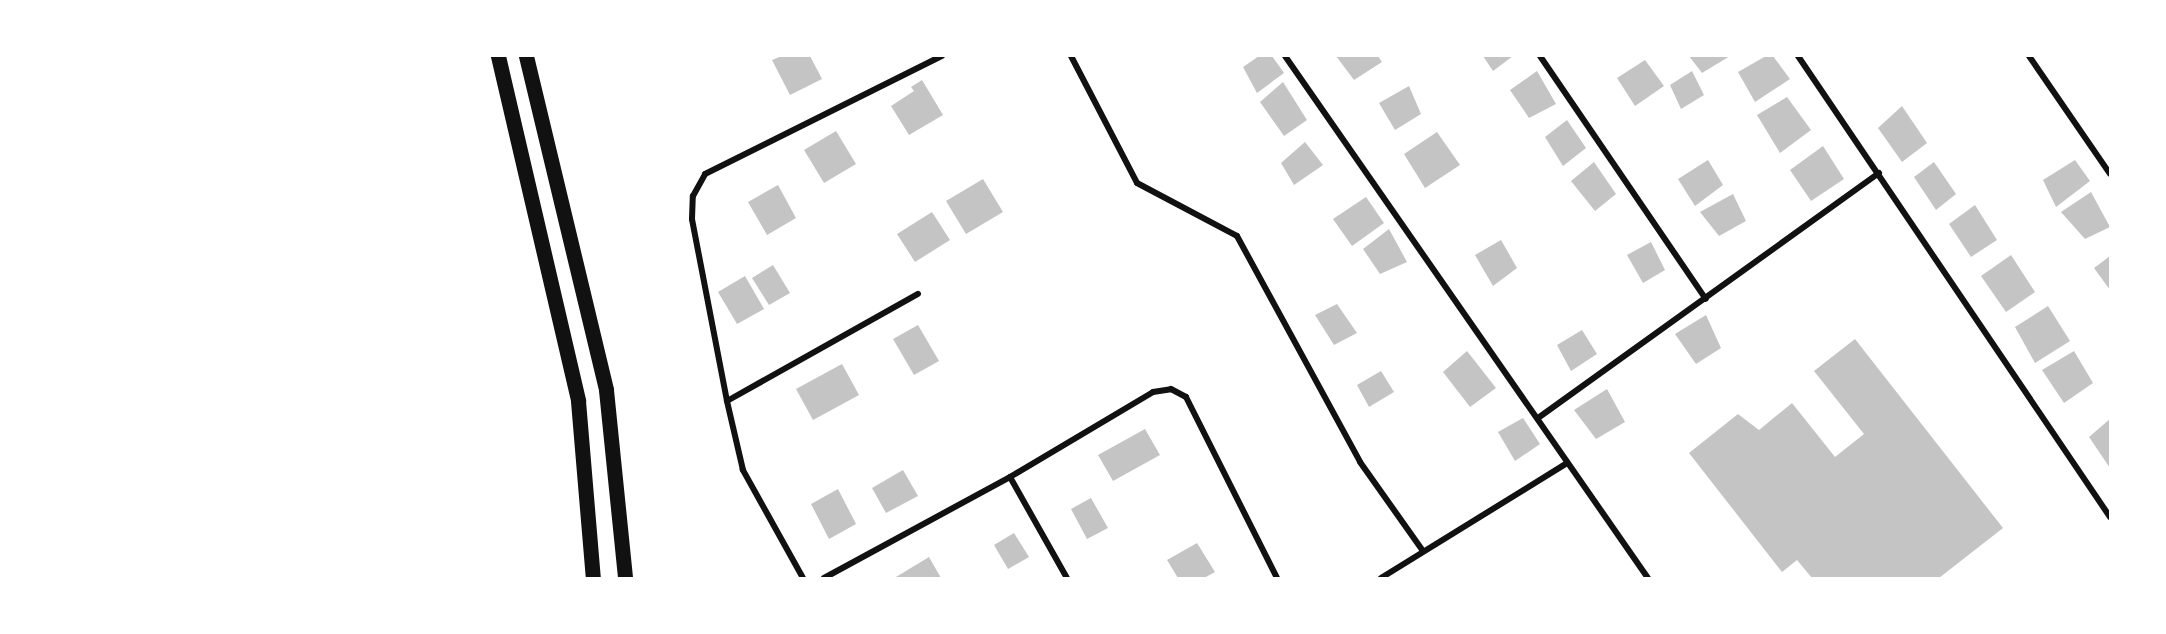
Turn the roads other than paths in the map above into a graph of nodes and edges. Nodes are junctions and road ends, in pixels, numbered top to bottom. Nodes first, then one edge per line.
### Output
1 (498, 56) edge
2 (526, 56) edge
3 (942, 56) edge
4 (1071, 56) edge
5 (1285, 56) edge
6 (1540, 56) edge
7 (1798, 56) edge
8 (2029, 56) edge
9 (1880, 173) junction
10 (2110, 174) edge
11 (918, 294) dead end
12 (1706, 299) junction
13 (727, 401) junction
14 (1538, 418) junction
15 (1568, 463) junction
16 (1010, 477) junction
17 (2110, 517) edge
18 (1423, 551) junction
19 (625, 577) edge
20 (593, 578) edge
21 (803, 579) edge
22 (824, 579) edge
23 (1066, 579) edge
24 (1277, 579) edge
25 (1381, 579) edge
26 (1648, 579) edge

1 - 20 main road
2 - 19 main road
3 - 13 street
4 - 18 street
5 - 14 street
6 - 12 street
7 - 9 street
8 - 10 street
9 - 12 street
9 - 17 street
11 - 13 street
12 - 14 street
13 - 21 street
14 - 15 street
15 - 18 street
15 - 26 street
16 - 22 street
16 - 23 street
16 - 24 street
18 - 25 street

